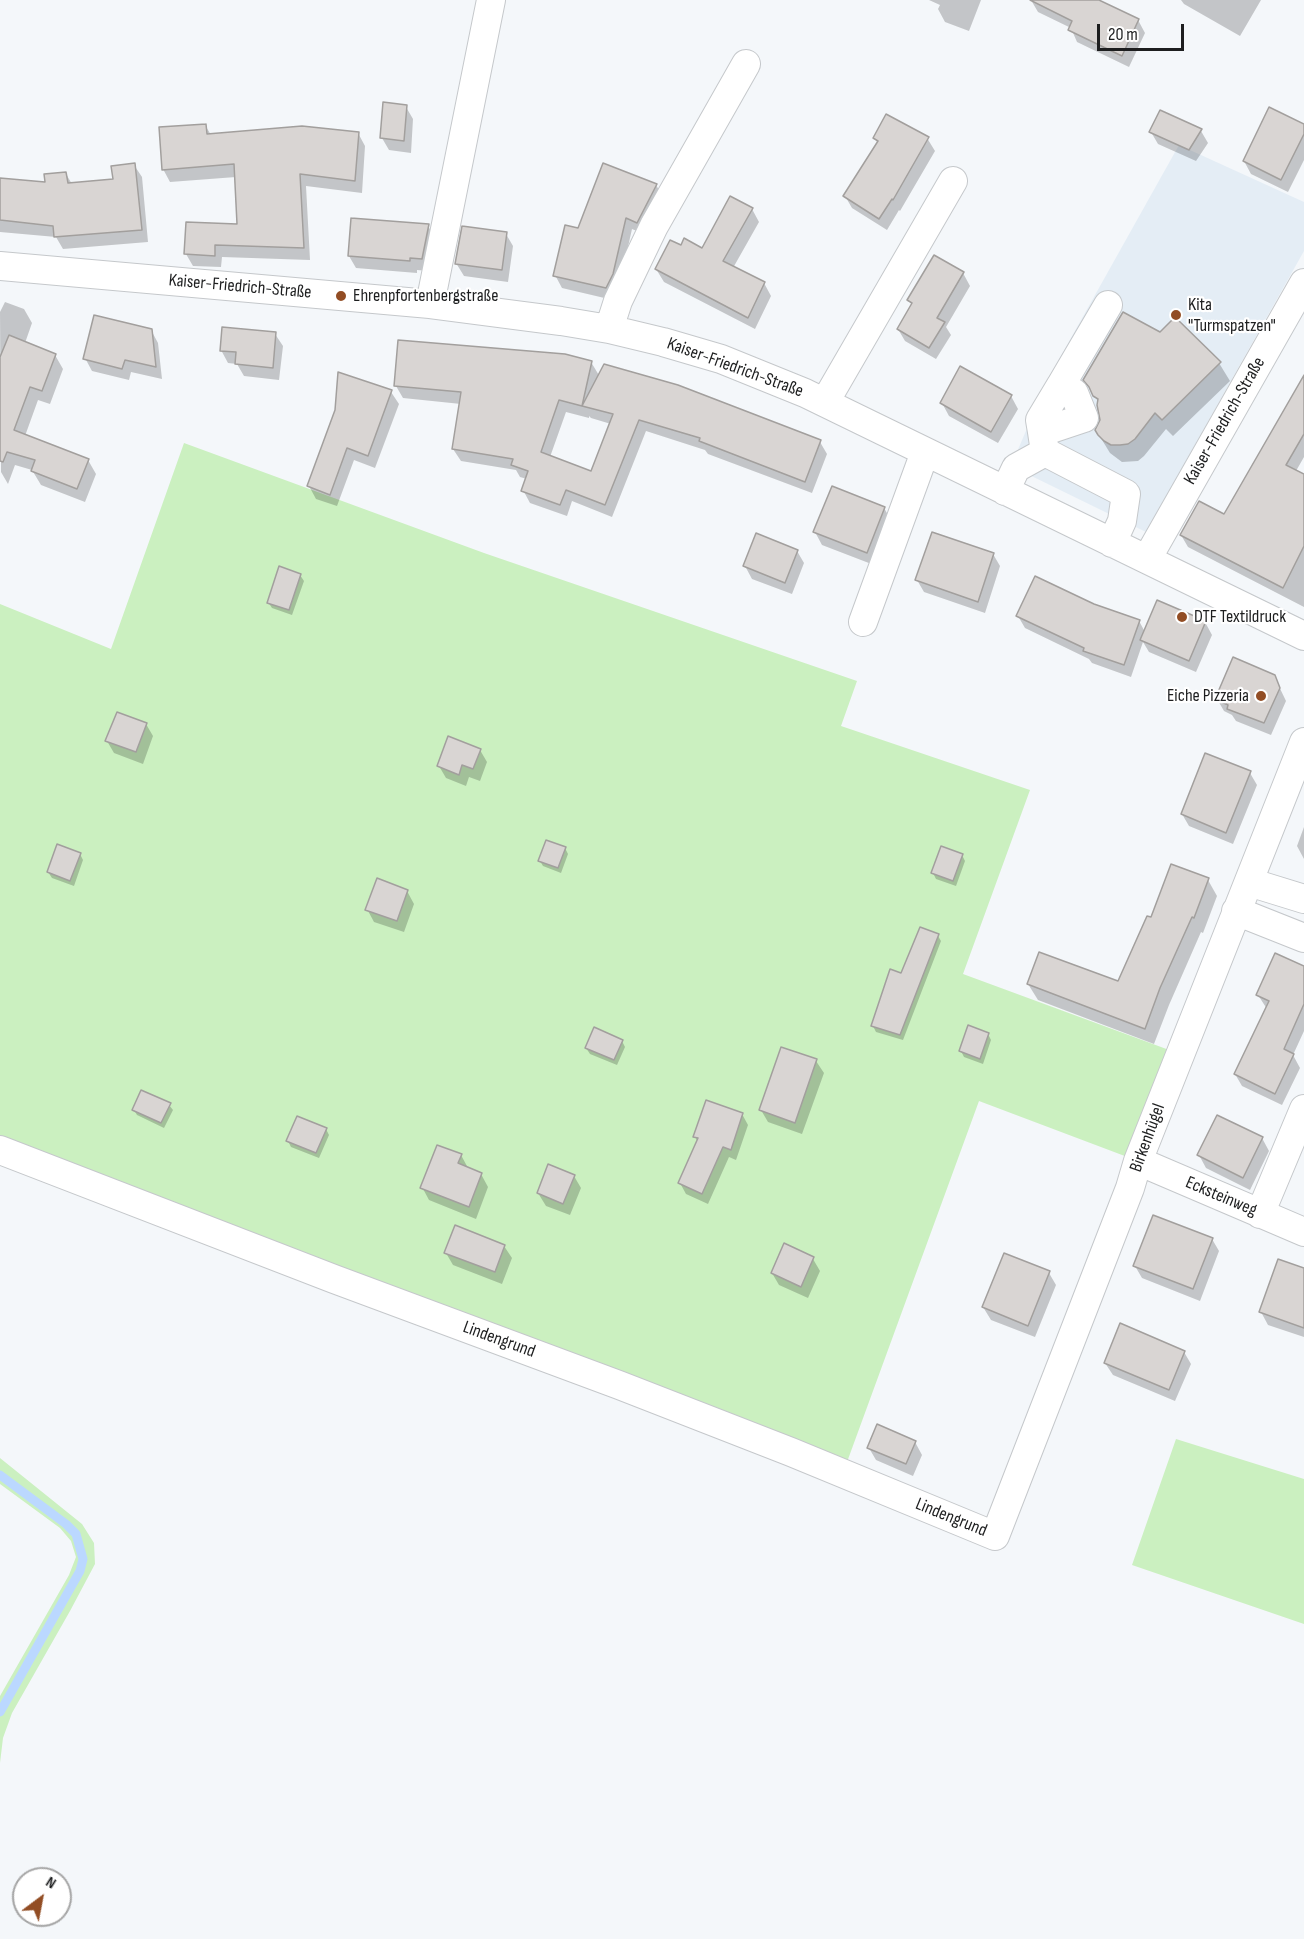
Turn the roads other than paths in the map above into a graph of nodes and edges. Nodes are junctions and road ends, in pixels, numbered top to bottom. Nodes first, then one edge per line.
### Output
1 (491, 0) edge
2 (746, 64) dead end
3 (953, 181) dead end
4 (0, 266) edge
5 (1304, 283) edge
6 (430, 304) junction
7 (1108, 305) dead end
8 (609, 329) junction
9 (825, 402) junction
10 (1044, 442) junction
11 (925, 452) junction
12 (1005, 491) junction
13 (1112, 543) junction
14 (1147, 559) junction
15 (863, 622) dead end
16 (1304, 636) edge
17 (1304, 742) edge
18 (1249, 882) junction
19 (1304, 899) edge
20 (1236, 911) junction
21 (1304, 938) edge
22 (1304, 1109) edge
23 (0, 1150) edge
24 (1138, 1161) junction
25 (1260, 1214) junction
26 (1304, 1232) edge
27 (995, 1536) joint

1 - 6 street
2 - 8 street
3 - 9 street, Kaiser-Friedrich-Straße
4 - 6 street, Kaiser-Friedrich-Straße
5 - 14 street, Kaiser-Friedrich-Straße
6 - 8 street, Kaiser-Friedrich-Straße
7 - 10 street
8 - 9 street, Kaiser-Friedrich-Straße
9 - 11 street, Kaiser-Friedrich-Straße
10 - 12 street
10 - 13 street
11 - 12 street, Kaiser-Friedrich-Straße
11 - 15 street
12 - 13 street, Kaiser-Friedrich-Straße
13 - 14 street, Kaiser-Friedrich-Straße
14 - 16 street, Kaiser-Friedrich-Straße
17 - 18 street, Birkenhügel
18 - 19 street
18 - 20 street, Birkenhügel
20 - 21 street
20 - 24 street, Birkenhügel
22 - 25 street
23 - 27 street, Lindengrund
24 - 25 street, Ecksteinweg
24 - 27 street, Birkenhügel
25 - 26 street, Ecksteinweg

